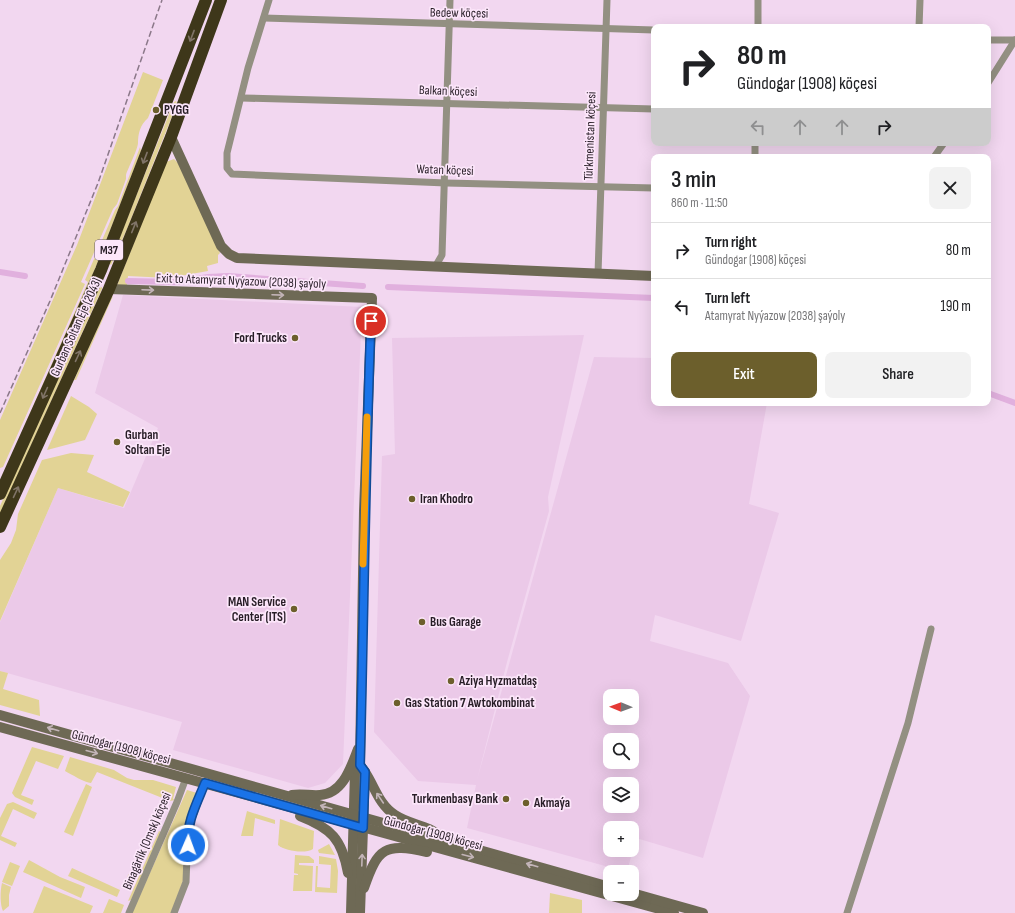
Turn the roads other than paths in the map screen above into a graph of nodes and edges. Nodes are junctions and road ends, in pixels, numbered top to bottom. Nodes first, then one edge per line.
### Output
1 (206, 0) edge
2 (221, 0) edge
3 (269, 0) edge
4 (450, 0) edge
5 (606, 0) edge
6 (758, 0) edge
7 (920, 0) edge
8 (264, 18) junction
9 (449, 24) junction
10 (758, 24) edge
11 (919, 24) edge
12 (606, 28) junction
13 (651, 30) edge
14 (991, 40) edge
15 (1015, 40) edge
16 (183, 60) junction
17 (198, 64) junction
18 (991, 78) edge
19 (168, 98) junction
20 (242, 98) junction
21 (448, 103) junction
22 (183, 104) junction
23 (603, 108) junction
24 (651, 109) edge
25 (171, 136) junction
26 (446, 183) junction
27 (600, 186) junction
28 (651, 188) edge
29 (435, 267) junction
30 (598, 274) junction
31 (651, 276) edge
32 (109, 289) junction
33 (3, 481) edge
34 (0, 494) edge
35 (0, 527) edge
36 (931, 629) dead end
37 (0, 715) edge
38 (0, 727) edge
39 (361, 742) junction
40 (190, 768) junction
41 (362, 768) junction
42 (186, 778) junction
43 (205, 783) junction
44 (288, 796) junction
45 (285, 806) junction
46 (359, 816) junction
47 (358, 826) junction
48 (446, 845) junction
49 (603, 885) edge
50 (639, 895) edge
51 (356, 896) junction
52 (129, 913) edge
53 (174, 913) edge
54 (351, 913) edge
55 (360, 913) edge
56 (674, 913) edge
57 (703, 913) edge
58 (847, 913) edge

1 -> 16 highway, Gurban Soltan Eje (2043) / M37
2 - 17 highway, Gurban Soltan Eje (2043) / M37
3 - 8 street
4 - 9 street
5 - 12 street, Türkmenistan köçesi
6 - 10 street
7 - 11 street
8 - 9 street, Bedew köçesi
8 - 20 street
9 - 12 street, Bedew köçesi
9 - 21 street
12 - 13 street, Bedew köçesi
12 - 23 street, Türkmenistan köçesi
14 - 15 street
15 - 18 street
16 - 17 highway
16 - 19 highway, Gurban Soltan Eje (2043) / M37
17 - 22 highway, Gurban Soltan Eje (2043) / M37
19 - 22 highway
19 -> 33 highway, Gurban Soltan Eje (2043) / M37
20 - 21 street, Balkan köçesi
20 - 26 street, Watan köçesi
21 - 23 street, Balkan köçesi
21 - 26 street
22 - 25 highway, Gurban Soltan Eje (2043) / M37
23 - 24 street, Balkan köçesi
23 - 27 street, Türkmenistan köçesi
25 - 29 main road
32 -> 25 highway, Gurban Soltan Eje (2043) / M37
26 - 27 street, Watan köçesi
26 - 29 street
27 - 28 street, Watan köçesi
27 - 30 street, Türkmenistan köçesi
29 - 30 main road
30 - 31 main road
35 -> 32 highway, Gurban Soltan Eje (2043) / M37
32 -> 39 main road, Exit to Atamyrat Nyýazow (2038) şaýoly
33 - 34 highway, Gurban Soltan Eje (2043) / M37
36 - 58 street
40 -> 37 main road, Gündogar (1908) köçesi
38 -> 42 main road, Gündogar (1908) köçesi
39 - 41 main road
39 - 44 main road
40 - 42 main road
40 - 44 main road, Gündogar (1908) köçesi
41 - 46 main road
48 -> 41 main road
42 - 43 main road, Gündogar (1908) köçesi
42 - 52 street, Binagärlik (Omsk) köçesi
43 - 45 main road, Gündogar (1908) köçesi
43 - 53 street
46 -> 44 main road, Gündogar (1908) köçesi
45 - 47 main road, Gündogar (1908) köçesi
45 - 51 main road
46 - 47 main road
46 - 48 main road, Gündogar (1908) köçesi
47 - 48 main road, Gündogar (1908) köçesi
47 - 51 main road
49 -> 48 main road, Gündogar (1908) köçesi
48 - 51 main road
48 -> 56 main road, Gündogar (1908) köçesi
50 - 57 main road
51 - 54 main road
51 - 55 main road

